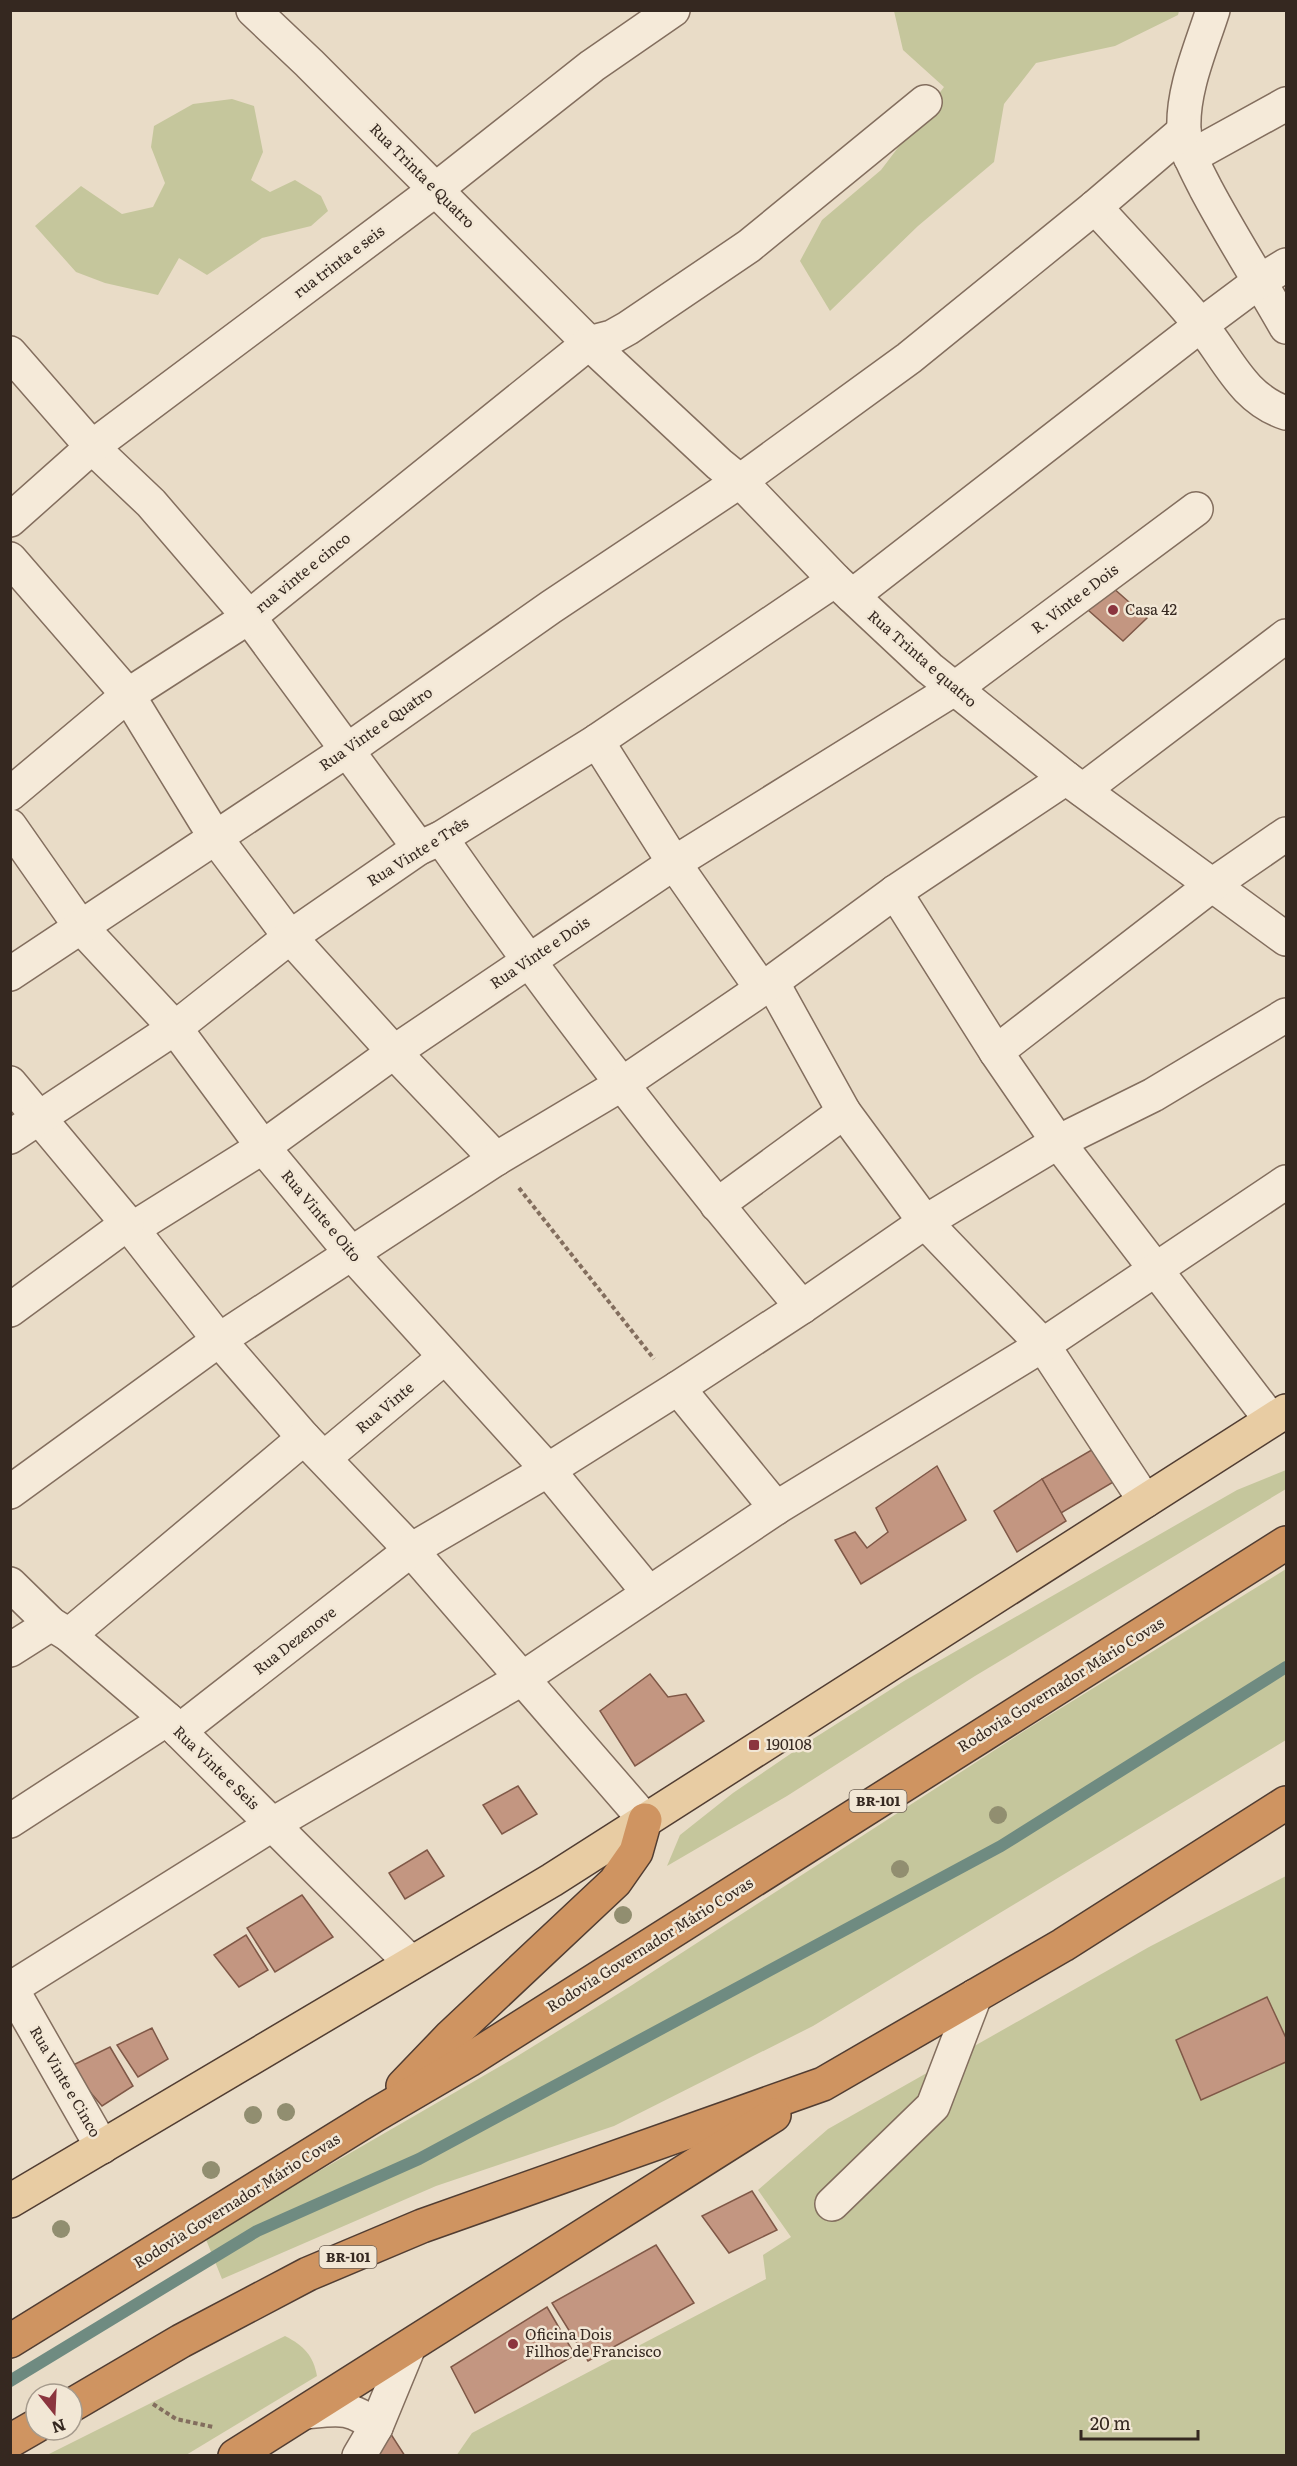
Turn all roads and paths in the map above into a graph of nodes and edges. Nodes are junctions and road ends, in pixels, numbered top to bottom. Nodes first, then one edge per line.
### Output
1 (253, 10) edge
2 (673, 10) edge
3 (1213, 10) edge
4 (925, 102) dead end
5 (1287, 104) edge
6 (1187, 144) junction
7 (435, 190) junction
8 (1095, 207) junction
9 (1273, 273) edge
10 (1201, 325) junction
11 (1287, 327) edge
12 (589, 343) junction
13 (10, 353) edge
14 (1287, 413) edge
15 (92, 447) junction
16 (740, 481) junction
17 (1196, 509) dead end
18 (10, 520) edge
19 (10, 559) edge
20 (843, 588) junction
21 (249, 617) junction
22 (1287, 636) edge
23 (954, 689) junction
24 (128, 695) junction
25 (597, 741) junction
26 (349, 749) junction
27 (1075, 784) junction
28 (10, 794) edge
29 (10, 826) edge
30 (1287, 834) edge
31 (215, 837) junction
32 (430, 843) junction
33 (674, 863) junction
34 (1212, 885) junction
35 (895, 892) junction
36 (80, 926) junction
37 (290, 937) junction
38 (1287, 939) edge
39 (528, 961) junction
40 (10, 974) edge
41 (767, 985) junction
42 (1287, 1015) edge
43 (175, 1028) junction
44 (394, 1052) junction
45 (996, 1052) junction
46 (10, 1083) edge
47 (622, 1084) junction
48 (844, 1112) junction
49 (39, 1118) junction
50 (10, 1137) edge
51 (1058, 1142) junction
52 (263, 1147) junction
53 (496, 1160) junction
54 (1287, 1182) edge
55 (717, 1205) junction
56 (925, 1222) junction
57 (130, 1227) junction
58 (351, 1253) junction
59 (1156, 1271) junction
60 (802, 1307) junction
61 (10, 1310) edge
62 (219, 1340) junction
63 (1043, 1345) junction
64 (445, 1357) junction
65 (678, 1388) junction
66 (1279, 1415) edge
67 (314, 1448) junction
68 (548, 1470) junction
69 (10, 1492) edge
70 (1145, 1501) junction
71 (776, 1508) junction
72 (1287, 1543) edge
73 (411, 1550) junction
74 (10, 1584) edge
75 (648, 1593) junction
76 (60, 1629) junction
77 (10, 1650) edge
78 (523, 1678) junction
79 (173, 1725) junction
80 (1287, 1803) edge
81 (645, 1820) junction
82 (10, 1821) edge
83 (273, 1824) junction
84 (411, 1964) junction
85 (11, 1988) edge
86 (975, 1996) junction
87 (823, 2084) junction
88 (375, 2115) junction
89 (102, 2147) junction
90 (10, 2201) edge
91 (831, 2204) dead end
92 (10, 2341) edge
93 (409, 2347) junction
94 (84, 2397) edge
95 (153, 2404) dead end
96 (306, 2412) junction
97 (376, 2427) junction
98 (217, 2428) dead end
99 (24, 2433) edge
100 (10, 2441) edge
101 (235, 2456) edge
102 (359, 2456) edge

1 - 7 street, Rua Trinta e Quatro
2 - 7 street, rua trinta e seis
3 - 6 street
4 - 12 street
5 - 6 street, Rua Vinte e Quatro
6 - 8 street, Rua Vinte e Quatro
6 - 9 street
7 - 12 street, Rua Trinta e Quatro
7 - 15 street, rua trinta e seis
8 - 10 street
8 - 16 street, Rua Vinte e Quatro
9 - 10 street, Rua Vinte e Três
9 - 11 street
10 - 14 street
10 - 20 street, Rua Vinte e Três
12 - 16 street, Rua Trinta e quatro
12 - 21 street, rua vinte e cinco
13 - 15 street
15 - 18 street, rua trinta e seis
15 - 21 street
16 - 20 street, Rua Trinta e quatro
16 - 26 street, Rua Vinte e Quatro
17 - 23 street, R. Vinte e Dois
19 - 24 street
20 - 23 street, Rua Trinta e quatro
20 - 25 street, Rua Vinte e Três
21 - 24 street, rua vinte e cinco
21 - 26 street
22 - 27 street
23 - 27 street, Rua Trinta e quatro
23 - 33 street, Rua Vinte e Dois
24 - 28 street, rua vinte e cinco
24 - 31 street
25 - 32 street, Rua Vinte e Três
25 - 33 street
26 - 31 street, Rua Vinte e Quatro
26 - 32 street
27 - 34 street, Rua Trinta e quatro
27 - 35 street
29 - 36 street, Rua Vinte e Oito
30 - 34 street
31 - 36 street, Rua Vinte e Quatro
31 - 37 street
32 - 37 street, Rua Vinte e Três
32 - 39 street
33 - 39 street, Rua Vinte e Dois
33 - 41 street
34 - 38 street, Rua Trinta e quatro
34 - 45 street
35 - 41 street
35 - 45 street
36 - 40 street, Rua Vinte e Quatro
36 - 43 street, Rua Vinte e Oito
37 - 43 street, Rua Vinte e Três
37 - 44 street
39 - 44 street, Rua Vinte e Dois
39 - 47 street
41 - 47 street
41 - 48 street
42 - 51 street, Rua Dezenove
43 - 49 street, Rua Vinte e Três
43 - 52 street, Rua Vinte e Oito
44 - 52 street, Rua Vinte e Dois
44 - 53 street
45 - 51 street
46 - 49 street
47 - 53 street
47 - 55 street
48 - 55 street
48 - 56 street
49 - 50 street, Rua Vinte e Três
49 - 57 street
51 - 56 street, Rua Dezenove
51 - 59 street
52 - 57 street, Rua Vinte e Dois
52 - 58 street, Rua Vinte e Oito
53 - 58 street
53 - 65 path
54 - 59 street
55 - 60 street
56 - 60 street, Rua Dezenove
56 - 63 street
57 - 61 street, Rua Vinte e Dois
57 - 62 street
58 - 62 street
58 - 64 street, Rua Vinte e Oito
59 - 63 street
59 - 66 street
60 - 65 street, Rua Dezenove
62 - 67 street
62 - 69 street
63 - 70 street
63 - 71 street
64 - 67 street, Rua Vinte
64 - 68 street, Rua Vinte e Oito
65 - 68 street, Rua Dezenove
65 - 71 street
66 - 70 main road
67 - 73 street
67 - 76 street, Rua Vinte
68 - 73 street, Rua Dezenove
68 - 75 street, Rua Vinte e Oito
70 - 81 main road
71 - 75 street
72 - 88 highway, Rodovia Governador Mário Covas / BR-101
73 - 78 street
73 - 79 street, Rua Dezenove
74 - 76 street, Rua Vinte e Seis
75 - 78 street
76 - 77 street, Rua Vinte
76 - 79 street, Rua Vinte e Seis
78 - 81 street
78 - 83 street
79 - 82 street, Rua Dezenove
79 - 83 street, Rua Vinte e Seis
80 - 86 highway, BR-101
81 - 84 main road
81 - 88 highway
83 - 84 street, Rua Vinte e Seis
83 - 85 street
84 - 89 main road
85 - 89 street, Rua Vinte e Cinco
86 - 87 highway, BR-101
86 - 91 street
87 - 93 highway
87 - 94 highway, BR-101
88 - 92 highway, Rodovia Governador Mário Covas / BR-101
89 - 90 main road
93 - 96 highway
93 - 97 street
95 - 98 path
96 - 97 street
96 - 101 highway
97 - 102 street
99 - 100 highway

